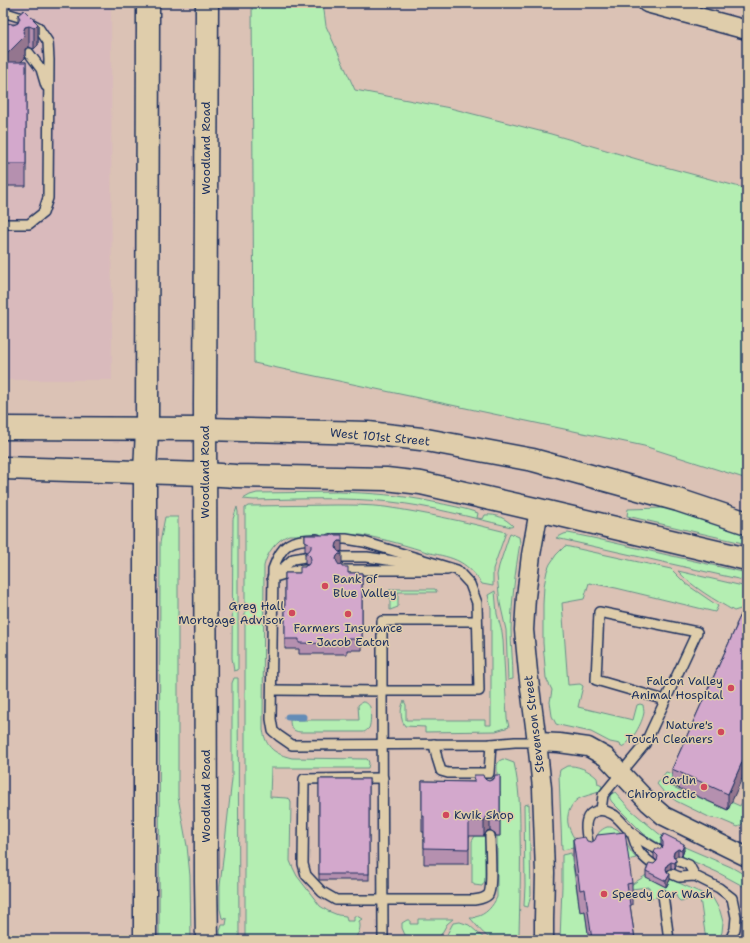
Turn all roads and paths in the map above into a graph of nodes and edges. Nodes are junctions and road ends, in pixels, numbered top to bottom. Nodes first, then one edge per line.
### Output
1 (148, 3) edge
2 (207, 3) edge
3 (650, 3) edge
4 (3, 12) edge
5 (747, 30) edge
6 (29, 54) dead end
7 (49, 95) junction
8 (3, 224) edge
9 (3, 428) edge
10 (147, 429) junction
11 (205, 429) junction
12 (3, 468) edge
13 (146, 472) junction
14 (205, 474) junction
15 (539, 510) junction
16 (747, 523) edge
17 (305, 557) edge
18 (342, 557) edge
19 (747, 559) edge
20 (305, 570) edge
21 (342, 570) edge
22 (457, 570) junction
23 (272, 578) junction
24 (478, 621) junction
25 (272, 690) junction
26 (382, 691) junction
27 (665, 700) junction
28 (537, 742) junction
29 (383, 744) junction
30 (434, 744) junction
31 (491, 744) junction
32 (489, 773) junction
33 (622, 773) junction
34 (383, 778) junction
35 (489, 785) edge
36 (601, 810) junction
37 (632, 834) junction
38 (490, 836) dead end
39 (658, 850) edge
40 (747, 856) edge
41 (591, 858) edge
42 (679, 861) dead end
43 (652, 864) edge
44 (672, 874) dead end
45 (695, 876) junction
46 (663, 895) dead end
47 (383, 900) junction
48 (146, 940) edge
49 (207, 940) edge
50 (383, 940) edge
51 (544, 940) edge
52 (669, 940) edge
53 (730, 940) edge

1 - 10 main road
2 - 11 main road, Woodland Road
3 - 5 street
4 - 7 lane
6 - 7 lane
7 - 8 lane
9 - 10 main road, West 101st Street
10 - 11 main road, West 101st Street
10 - 13 main road
11 - 14 main road, Woodland Road
11 - 16 main road, West 101st Street
12 - 13 main road
13 - 14 main road
13 - 48 main road
14 - 15 main road
14 - 49 main road, Woodland Road
15 - 19 main road
15 - 28 street, Stevenson Street
17 - 23 lane
18 - 22 lane
20 - 23 lane
21 - 22 lane
22 - 23 lane
22 - 24 lane
23 - 25 lane
24 - 26 lane
24 - 26 lane
25 - 26 lane
25 - 29 lane
26 - 29 lane
27 - 27 lane
27 - 33 lane
28 - 31 lane
28 - 33 street
28 - 51 street, Stevenson Street
29 - 30 lane
29 - 34 lane
30 - 31 lane
30 - 32 lane
31 - 32 lane
32 - 35 lane
33 - 36 lane
33 - 40 street
34 - 47 lane
34 - 47 lane
36 - 37 lane
36 - 41 lane
37 - 39 lane
37 - 43 lane
38 - 47 lane
42 - 45 lane
44 - 45 lane
45 - 53 lane
46 - 52 lane
47 - 50 lane

